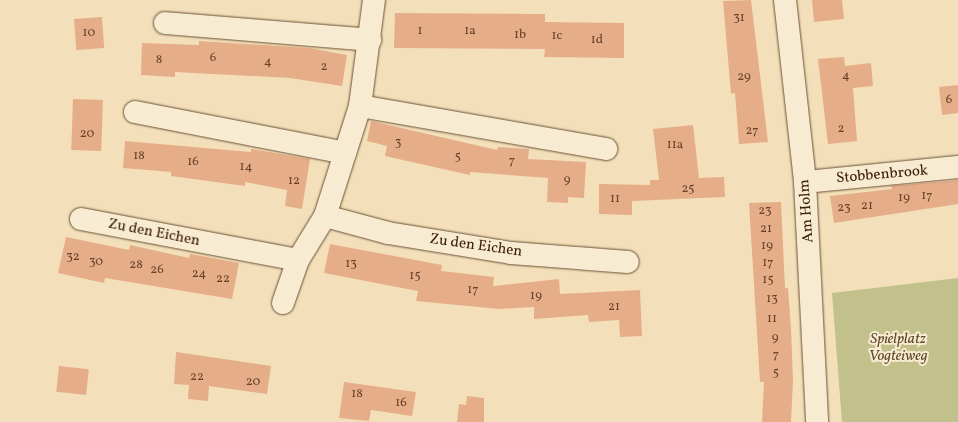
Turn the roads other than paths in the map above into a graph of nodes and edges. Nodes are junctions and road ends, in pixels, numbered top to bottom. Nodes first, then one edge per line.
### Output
1 (374, 0) edge
2 (785, 0) edge
3 (165, 23) dead end
4 (370, 40) junction
5 (360, 106) junction
6 (135, 112) dead end
7 (606, 149) dead end
8 (344, 153) junction
9 (958, 167) edge
10 (805, 182) junction
11 (325, 216) junction
12 (81, 219) dead end
13 (298, 260) junction
14 (628, 262) dead end
15 (283, 303) dead end
16 (817, 422) edge

1 - 4 street
2 - 10 street, Am Holm
3 - 4 street
4 - 5 street
5 - 7 street
5 - 8 street
6 - 8 street
8 - 11 street
9 - 10 street, Stobbenbrook
10 - 16 street, Am Holm
11 - 13 street
11 - 14 street, Zu den Eichen
12 - 13 street, Zu den Eichen
13 - 15 street

